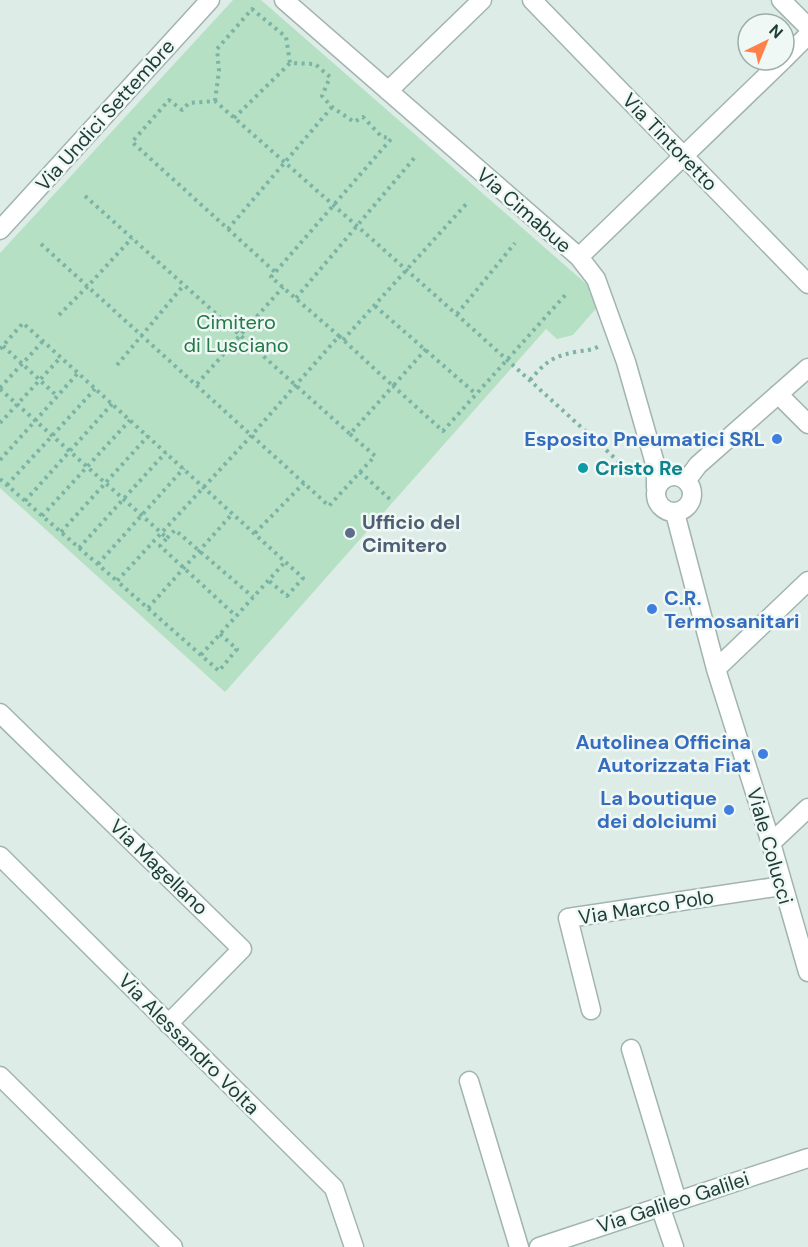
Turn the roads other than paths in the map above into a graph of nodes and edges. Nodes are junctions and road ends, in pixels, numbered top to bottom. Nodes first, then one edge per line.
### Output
1 (210, 0) edge
2 (284, 0) edge
3 (482, 0) edge
4 (532, 0) edge
5 (781, 0) edge
6 (808, 27) edge
7 (808, 35) edge
8 (796, 47) edge
9 (770, 72) edge
10 (388, 91) junction
11 (684, 156) junction
12 (0, 230) edge
13 (579, 257) junction
14 (808, 284) edge
15 (808, 368) edge
16 (778, 394) junction
17 (808, 424) edge
18 (686, 481) junction
19 (656, 488) junction
20 (675, 513) junction
21 (808, 581) edge
22 (716, 669) junction
23 (0, 713) edge
24 (808, 808) edge
25 (771, 843) junction
26 (0, 856) edge
27 (782, 886) junction
28 (808, 972) edge
29 (591, 1010) dead end
30 (168, 1024) junction
31 (631, 1049) dead end
32 (0, 1076) edge
33 (469, 1081) dead end
34 (808, 1158) edge
35 (668, 1203) junction
36 (173, 1247) edge
37 (354, 1247) edge
38 (519, 1247) edge
39 (539, 1247) edge
40 (674, 1247) edge

1 - 12 street, Via Undici Settembre
2 - 10 street, Via Cimabue
3 - 10 street
4 - 11 street, Via Tintoretto
5 - 6 street
7 - 8 street
9 - 11 street
10 - 13 street, Via Cimabue
11 - 13 street
11 - 14 street, Via Tintoretto
13 - 19 street, Via Cimabue
15 - 16 street
16 - 17 street
16 - 18 street
18 - 19 street
18 - 20 street
19 - 20 street
20 - 22 street, Viale Colucci
21 - 22 street
22 - 25 street, Viale Colucci
23 - 30 street, Via Magellano
24 - 25 street
25 - 27 street, Viale Colucci
26 - 30 street, Via Alessandro Volta
27 - 28 street, Viale Colucci
27 - 29 street, Via Marco Polo
30 - 37 street, Via Alessandro Volta
31 - 35 street
32 - 36 street
33 - 38 street
34 - 35 street, Via Galileo Galilei
35 - 39 street, Via Galileo Galilei
35 - 40 street

